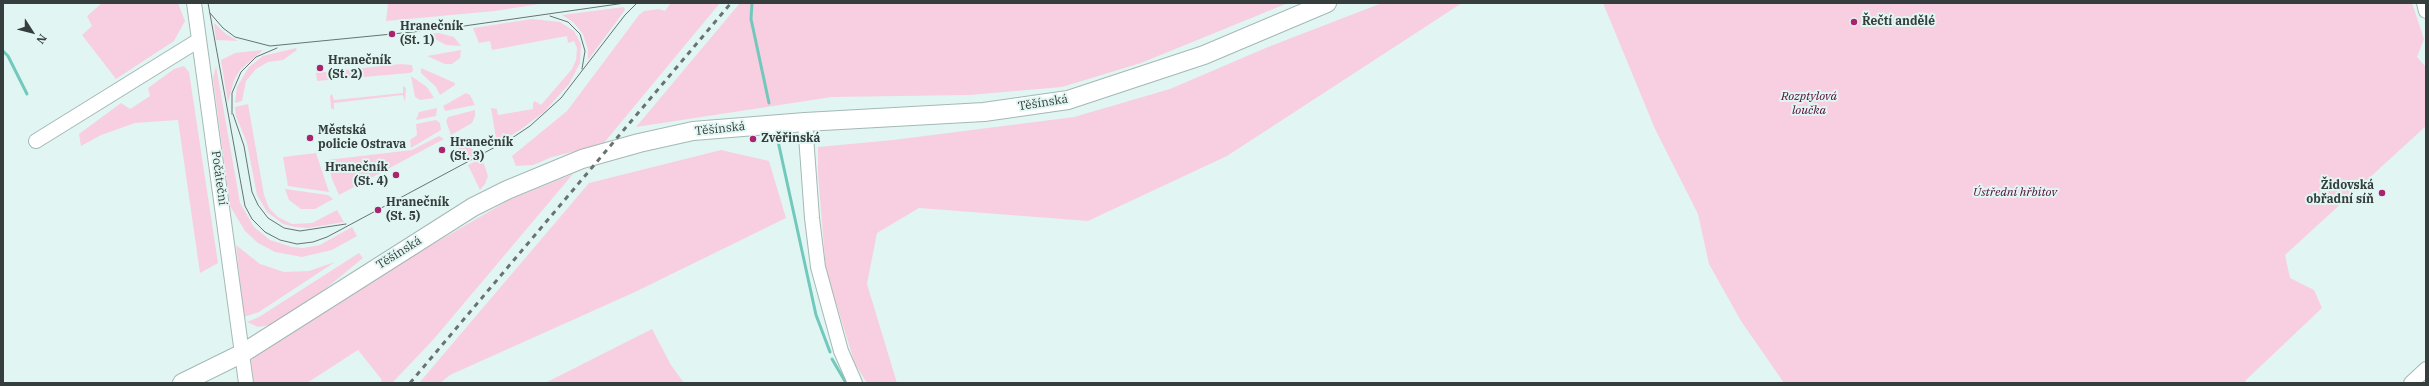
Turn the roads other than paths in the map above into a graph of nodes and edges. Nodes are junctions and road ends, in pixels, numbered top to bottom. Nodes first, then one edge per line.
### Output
1 (194, 3) edge
2 (1327, 3) edge
3 (2424, 3) edge
4 (2426, 11) edge
5 (199, 40) junction
6 (805, 122) junction
7 (36, 141) dead end
8 (243, 353) junction
9 (2426, 369) edge
10 (182, 383) edge
11 (246, 383) edge
12 (855, 383) edge
13 (2411, 383) edge

1 - 5 street, Počáteční
2 - 6 main road, Těšínská
3 - 4 street
5 - 7 street
5 - 8 street, Počáteční
6 - 8 main road, Těšínská
6 - 12 street
8 - 10 main road, Těšínská
8 - 11 street, Počáteční
9 - 13 street

